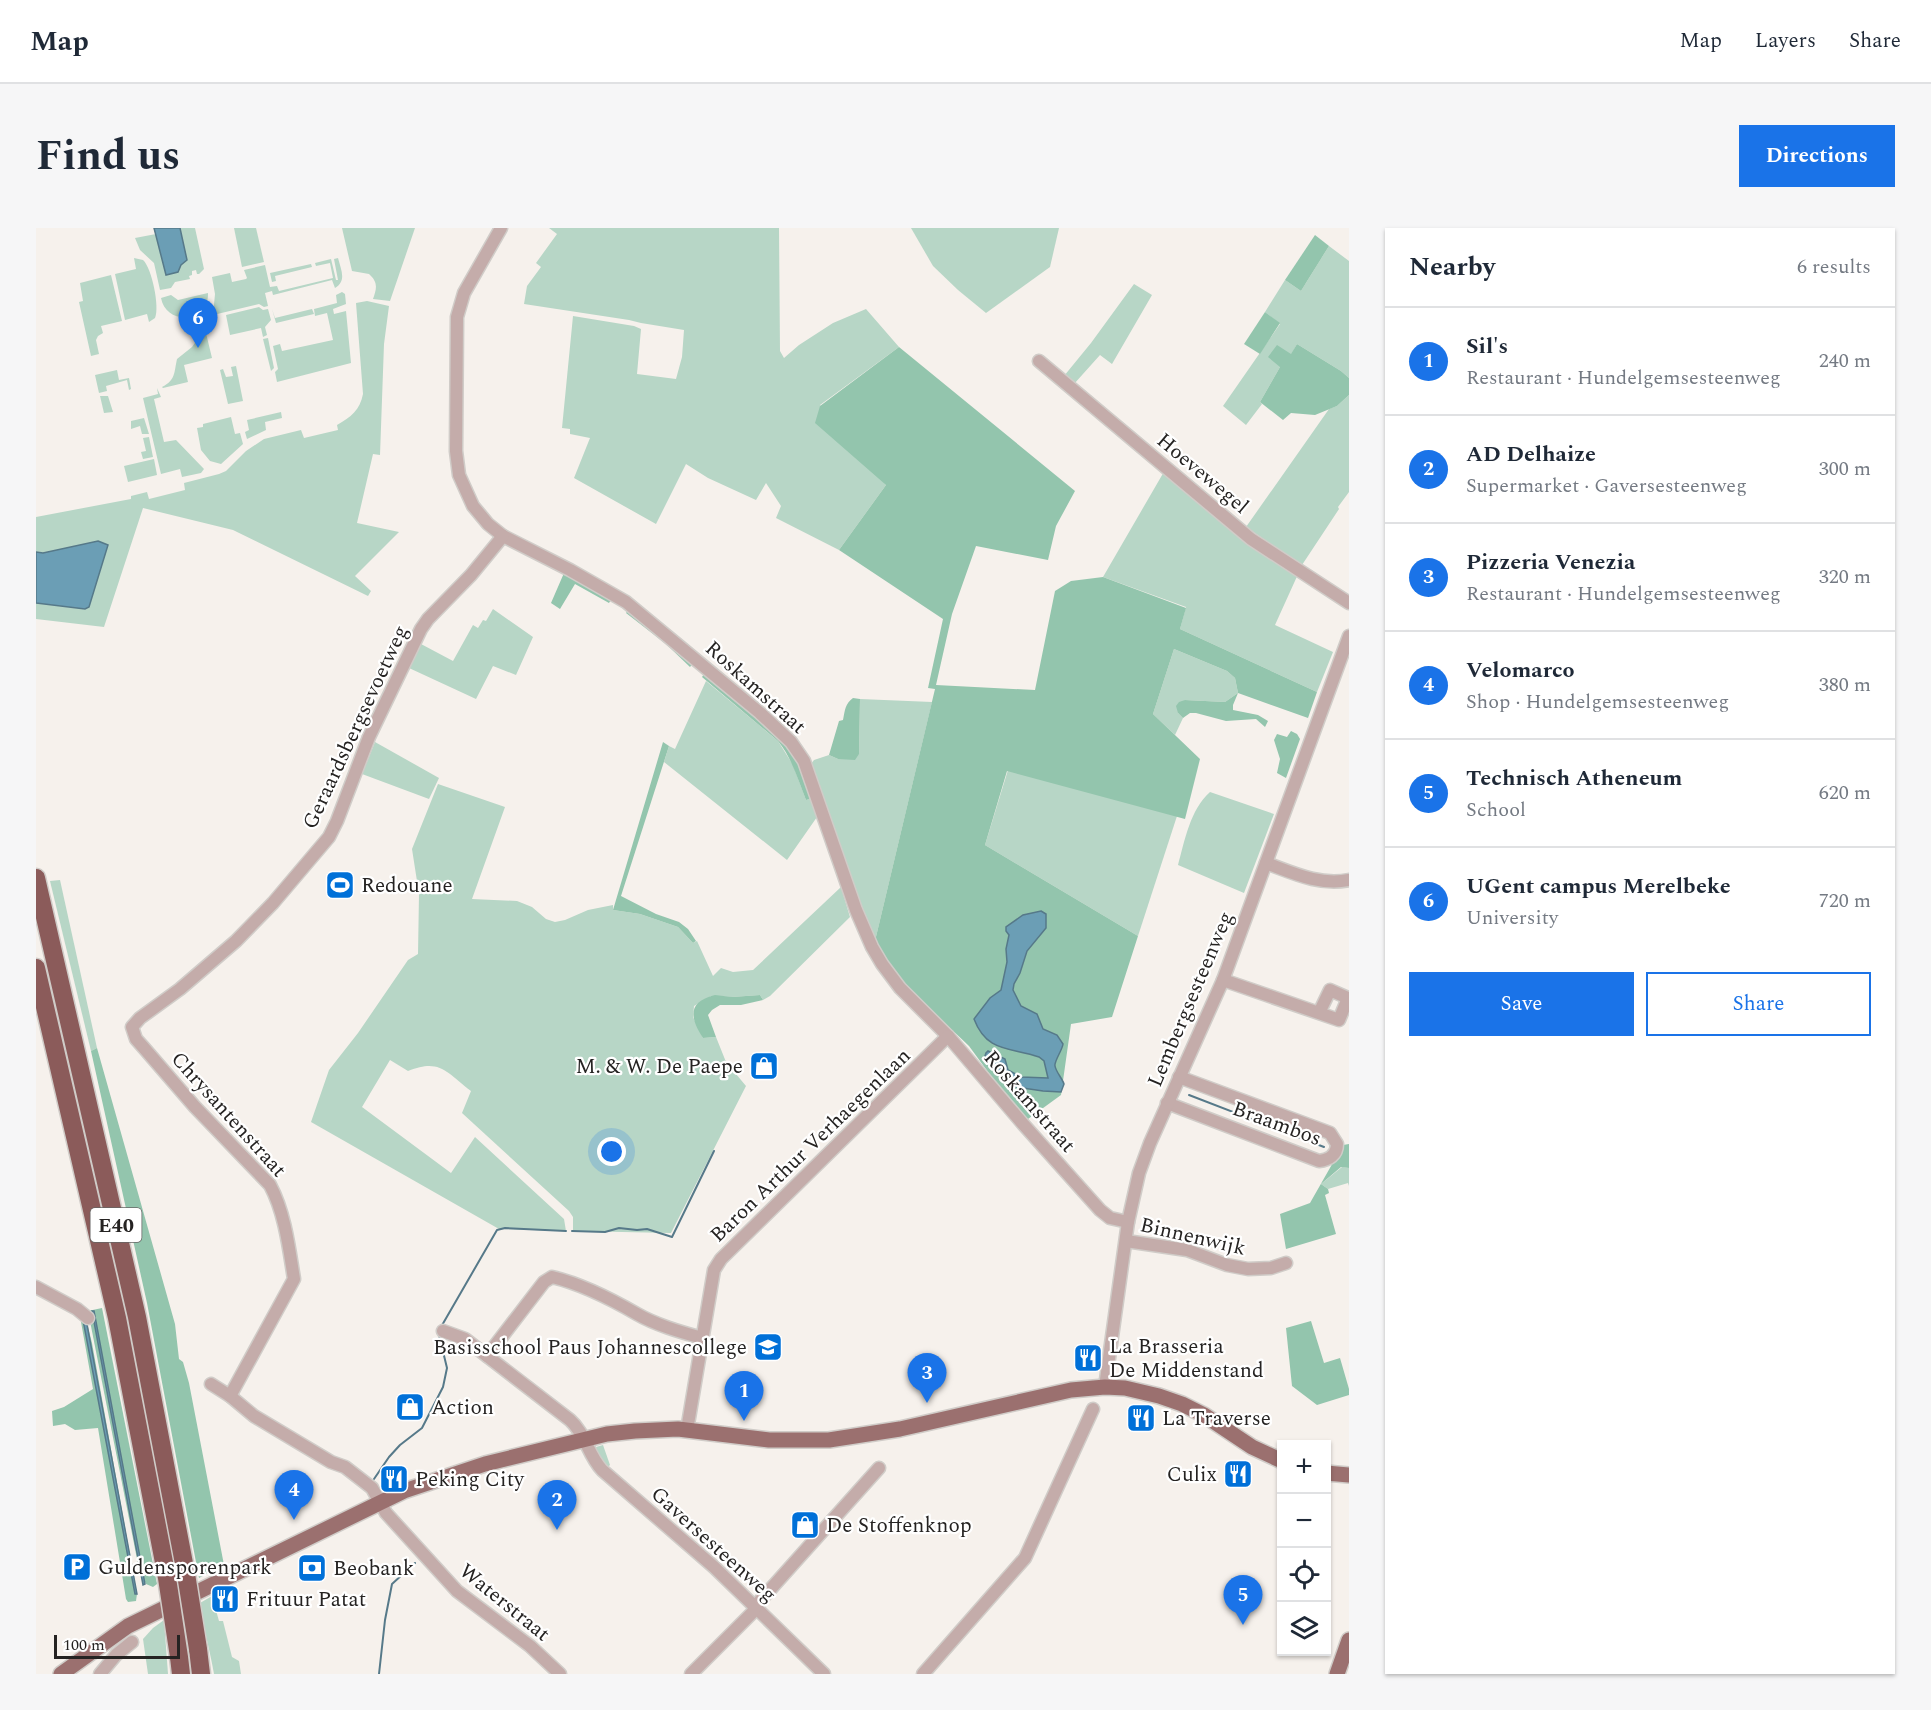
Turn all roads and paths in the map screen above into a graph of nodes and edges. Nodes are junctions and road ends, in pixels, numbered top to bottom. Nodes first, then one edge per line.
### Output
1 (501, 228) edge
2 (1039, 361) dead end
3 (503, 536) junction
4 (1349, 603) edge
5 (1349, 636) edge
6 (1266, 863) junction
7 (36, 878) edge
8 (1349, 880) edge
9 (36, 968) edge
10 (1223, 980) junction
11 (1319, 1013) dead end
12 (132, 1027) joint
13 (948, 1036) junction
14 (1179, 1077) junction
15 (1167, 1103) junction
16 (1128, 1222) junction
17 (1126, 1240) junction
18 (1286, 1263) dead end
19 (36, 1287) edge
20 (88, 1318) dead end
21 (443, 1331) dead end
22 (702, 1338) junction
23 (487, 1356) junction
24 (211, 1384) dead end
25 (1105, 1387) junction
26 (230, 1396) junction
27 (1093, 1409) dead end
28 (687, 1430) junction
29 (583, 1439) junction
30 (1277, 1459) edge
31 (879, 1468) dead end
32 (1331, 1473) edge
33 (1349, 1475) edge
34 (381, 1504) junction
35 (756, 1607) junction
36 (1349, 1640) edge
37 (132, 1642) dead end
38 (180, 1666) edge
39 (59, 1673) edge
40 (100, 1674) edge
41 (201, 1674) edge
42 (560, 1674) edge
43 (691, 1674) edge
44 (824, 1674) edge
45 (923, 1674) edge
46 (1337, 1674) edge

1 - 3 street, Roskamstraat
2 - 4 street, Hoevewegel
3 - 12 street, Geraardsbergsevoetweg
3 - 13 street, Roskamstraat
5 - 6 street, Lembergsesteenweg
6 - 8 street
6 - 10 street, Lembergsesteenweg
7 - 41 highway, E40, bridge
9 - 38 highway, E40, bridge
10 - 11 street
10 - 14 street, Lembergsesteenweg
12 - 26 street, Chrysantenstraat
13 - 16 street, Roskamstraat
13 - 22 street, Baron Arthur Verhaegenlaan
14 - 15 street, Lembergsesteenweg
14 - 15 street, Braambos
15 - 16 street, Lembergsesteenweg
16 - 17 street, Lembergsesteenweg
17 - 18 street, Binnenwijk
17 - 25 street, Lembergsesteenweg
19 - 20 street
21 - 23 street, Gaversesteenweg
22 - 23 street
22 - 28 street, Baron Arthur Verhaegenlaan
23 - 29 street, Gaversesteenweg
24 - 26 street
25 - 28 main road
25 - 30 main road
26 - 34 street
27 - 45 street
28 - 29 main road
29 - 34 main road
29 - 35 street, Gaversesteenweg
31 - 35 street
32 - 33 main road
34 - 39 main road
34 - 42 street, Waterstraat
35 - 43 street
35 - 44 street, Gaversesteenweg
36 - 46 main road
37 - 40 street

